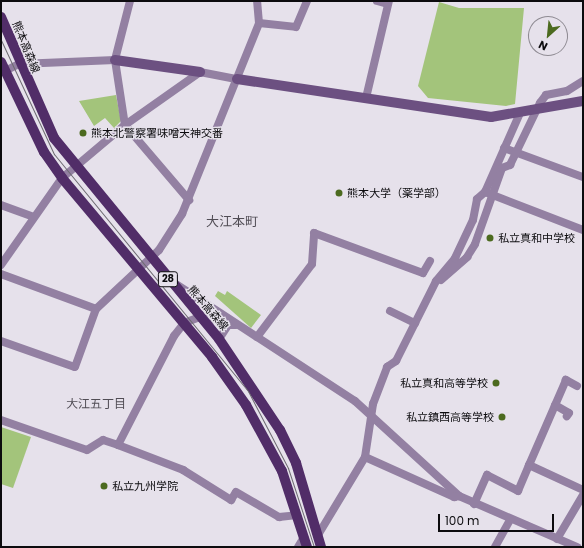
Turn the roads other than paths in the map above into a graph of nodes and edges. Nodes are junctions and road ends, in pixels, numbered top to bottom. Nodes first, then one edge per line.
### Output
1 (130, 1) edge
2 (257, 1) edge
3 (307, 1) edge
4 (377, 1) edge
5 (388, 3) edge
6 (1, 17) edge
7 (259, 23) junction
8 (115, 60) junction
9 (19, 64) junction
10 (3, 66) edge
11 (200, 72) junction
12 (237, 78) junction
13 (583, 81) edge
14 (366, 98) junction
15 (583, 102) edge
16 (536, 110) junction
17 (520, 112) junction
18 (125, 125) junction
19 (504, 148) junction
20 (515, 153) junction
21 (74, 166) junction
22 (583, 177) edge
23 (62, 178) junction
24 (489, 194) junction
25 (189, 200) junction
26 (1, 205) edge
27 (34, 216) junction
28 (583, 230) edge
29 (150, 259) junction
30 (430, 261) dead end
31 (1, 265) edge
32 (139, 269) junction
33 (1, 274) edge
34 (166, 277) junction
35 (96, 309) junction
36 (390, 310) dead end
37 (200, 317) junction
38 (415, 323) junction
39 (184, 324) junction
40 (237, 325) junction
41 (257, 337) junction
42 (219, 339) junction
43 (1, 341) edge
44 (577, 386) dead end
45 (555, 406) junction
46 (373, 415) junction
47 (567, 416) dead end
48 (1, 420) edge
49 (118, 445) junction
50 (365, 457) junction
51 (529, 465) junction
52 (583, 490) edge
53 (583, 495) edge
54 (459, 496) junction
55 (474, 504) junction
56 (297, 515) junction
57 (510, 520) junction
58 (318, 535) junction
59 (304, 537) junction
60 (557, 539) junction
61 (298, 547) edge
62 (306, 547) edge
63 (321, 547) edge
64 (495, 547) edge
65 (577, 547) edge

1 - 8 street
2 - 7 street
3 - 7 street
4 - 5 street
5 - 14 street
6 - 9 main road, 熊本高森線 / 28
7 - 12 street
8 - 9 street
8 - 11 street
8 - 18 street
9 - 10 street
9 - 21 main road, 熊本高森線 / 28
10 - 23 main road, 28
11 - 12 street
11 - 18 street
12 - 14 street
12 - 25 street
13 - 16 street
14 - 17 street
15 - 16 street
16 - 17 street
16 - 20 street
17 - 19 street
18 - 21 street
18 - 25 street
19 - 20 street
19 - 24 street
20 - 22 street
20 - 24 street
21 - 23 street
21 - 29 main road, 熊本高森線 / 28
23 - 27 street
23 - 32 main road, 28
24 - 28 street
24 - 38 street
24 - 46 street
25 - 29 street
26 - 27 street
27 - 31 street
29 - 32 street
29 - 34 main road, 熊本高森線 / 28
30 - 41 street
32 - 35 street
32 - 39 main road, 28
33 - 35 street
34 - 37 main road, 熊本高森線 / 28
34 - 40 street
35 - 43 street
36 - 38 street
37 - 39 street
37 - 40 street
37 - 42 main road, 熊本高森線 / 28
38 - 46 street
39 - 49 street
39 - 56 main road, 28
40 - 41 street
40 - 42 street
41 - 46 street
42 - 58 main road, 熊本高森線 / 28
44 - 45 street
45 - 47 street
45 - 51 street
46 - 50 street
46 - 54 street
48 - 49 street
49 - 56 street
50 - 54 street
50 - 58 street
51 - 52 street
51 - 55 street
53 - 60 street
54 - 55 street
55 - 57 street
56 - 59 main road, 28
57 - 60 street
57 - 64 street
58 - 63 main road, 熊本高森線 / 28
59 - 61 street
59 - 62 main road, 28
60 - 65 street

